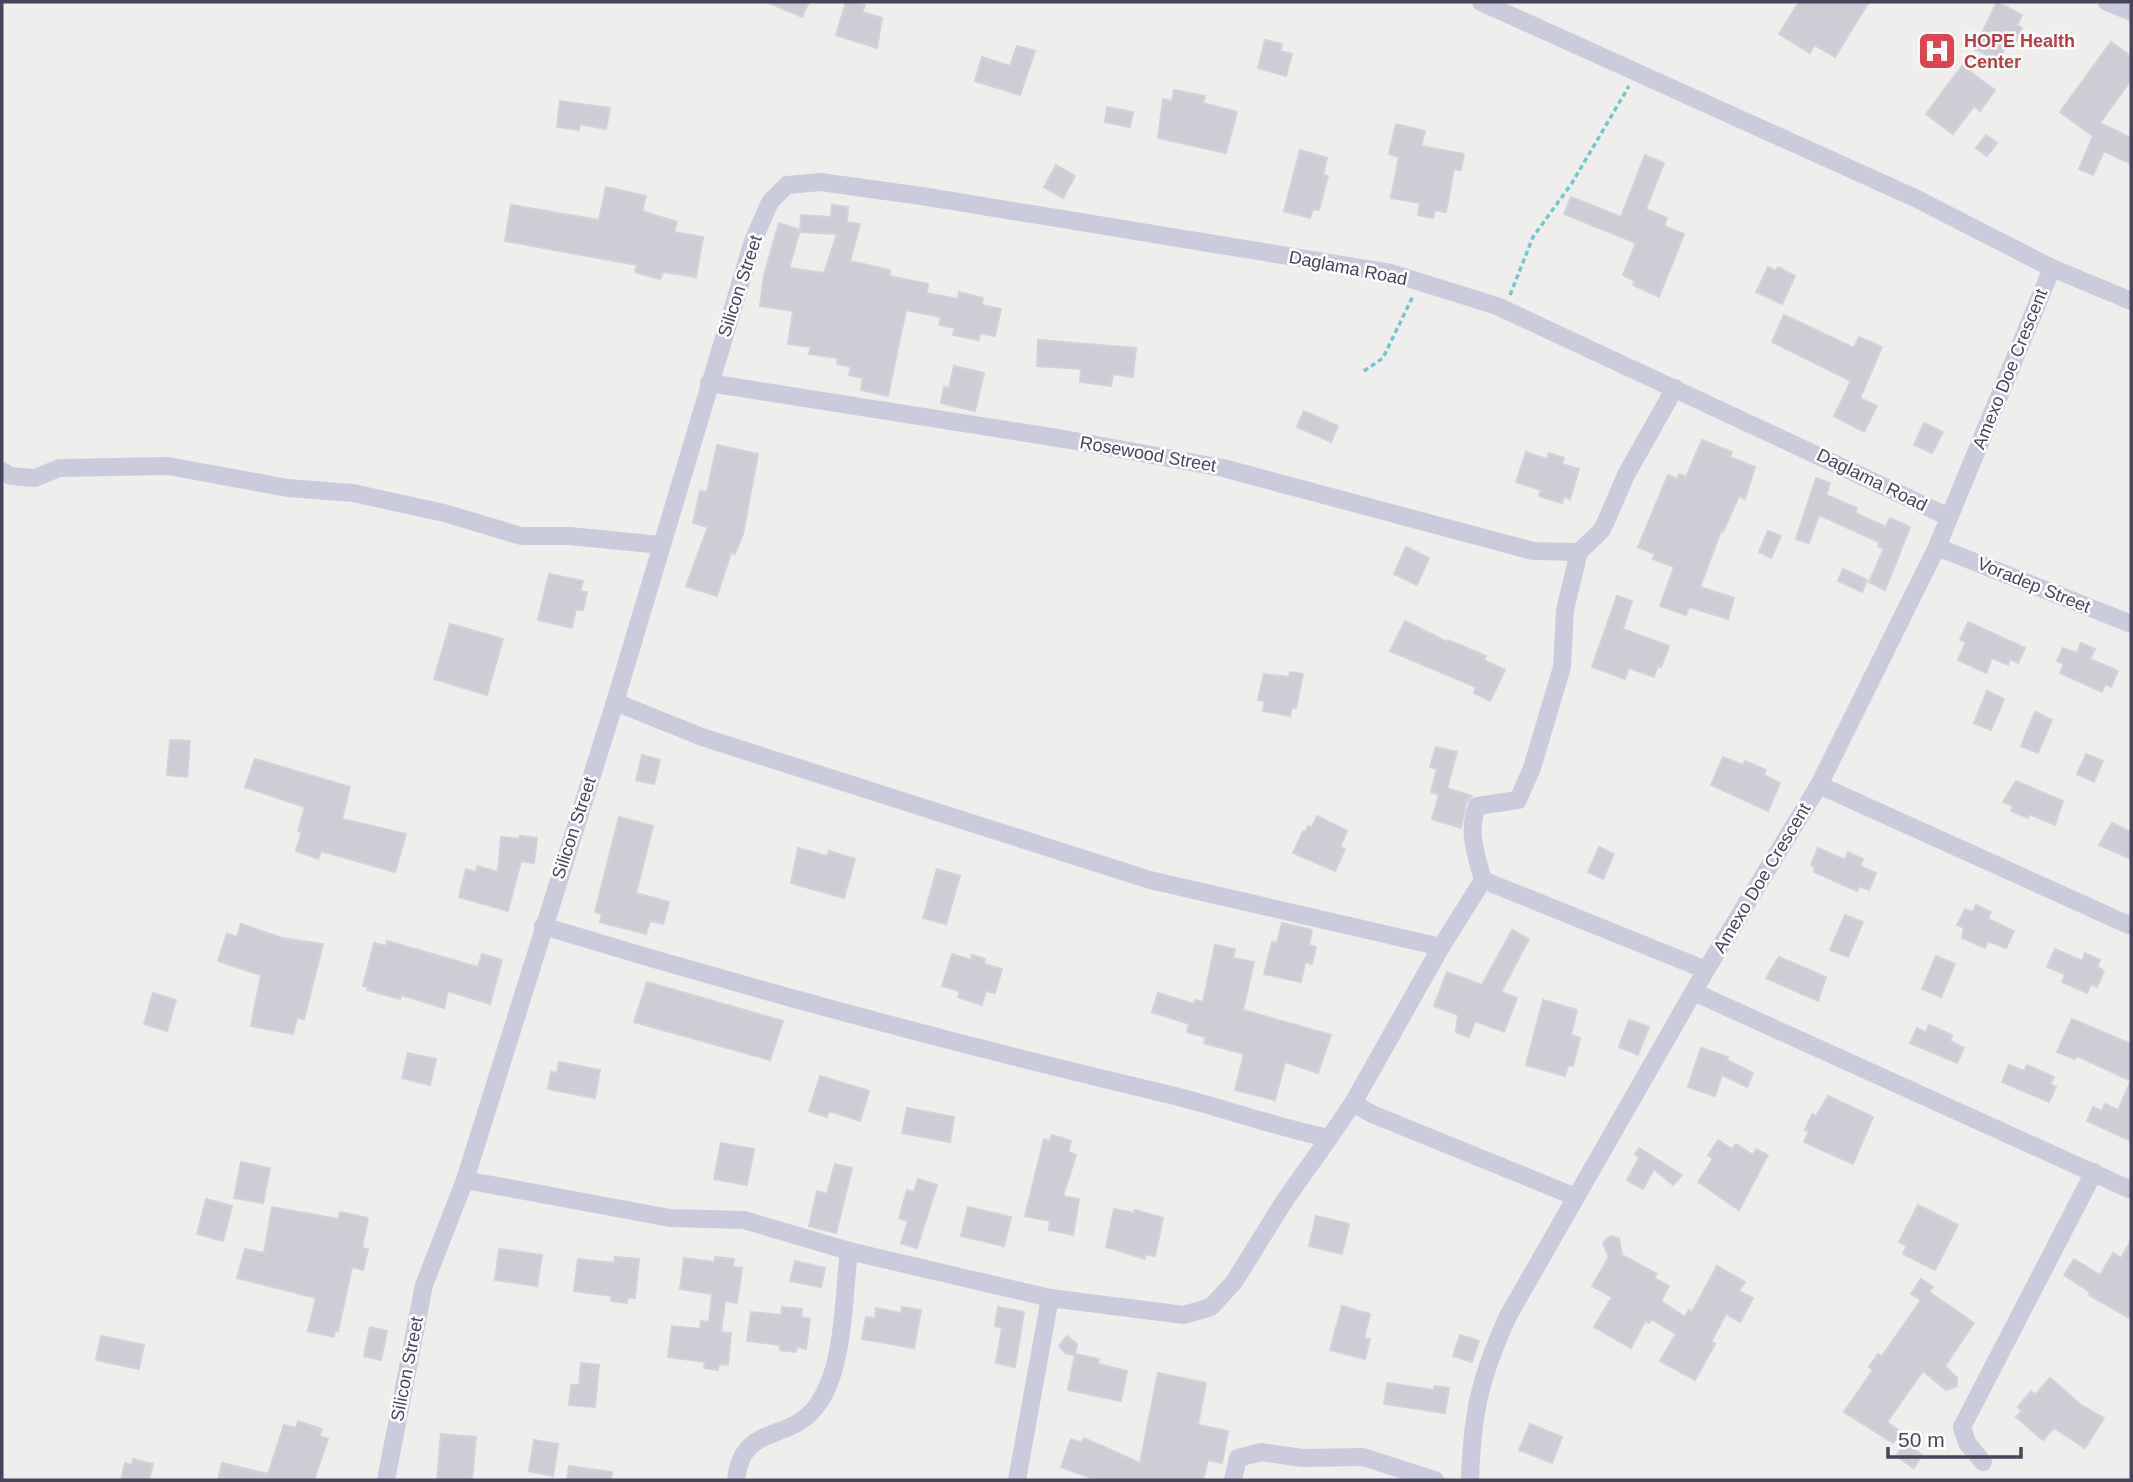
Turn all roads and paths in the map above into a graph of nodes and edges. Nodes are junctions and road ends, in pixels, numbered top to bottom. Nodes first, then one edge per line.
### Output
1 (1481, 2) edge
2 (2107, 2) edge
3 (2131, 12) edge
4 (1638, 72) junction
5 (787, 186) joint
6 (2052, 268) junction
7 (1422, 283) junction
8 (2131, 301) edge
9 (1504, 310) junction
10 (1364, 371) dead end
11 (709, 383) junction
12 (1675, 388) junction
13 (2, 471) edge
14 (1949, 517) junction
15 (661, 545) junction
16 (1937, 547) junction
17 (1579, 552) junction
18 (2131, 624) edge
19 (615, 702) junction
20 (1819, 785) junction
21 (1483, 880) junction
22 (542, 926) junction
23 (2131, 926) edge
24 (1441, 947) junction
25 (1706, 971) junction
26 (1696, 993) junction
27 (1353, 1103) junction
28 (1329, 1138) junction
29 (2094, 1172) junction
30 (465, 1180) junction
31 (2131, 1190) edge
32 (1576, 1197) junction
33 (849, 1251) junction
34 (1050, 1298) junction
35 (1983, 1462) dead end
36 (386, 1480) edge
37 (736, 1480) edge
38 (1017, 1480) edge
39 (1233, 1480) edge
40 (1435, 1480) edge
41 (1470, 1480) edge

1 - 4 street
2 - 3 street
4 - 6 street
4 - 9 path
5 - 7 street, Daglama Road
5 - 11 street, Silicon Street
6 - 8 street
6 - 14 street, Amexo Doe Crescent
7 - 9 street, Daglama Road
7 - 10 path
9 - 12 street, Daglama Road
11 - 15 street, Silicon Street
11 - 17 street, Rosewood Street
12 - 14 street, Daglama Road
12 - 17 street
13 - 15 street
14 - 16 street, Amexo Doe Crescent
15 - 19 street, Silicon Street
16 - 18 street, Voradep Street
16 - 20 street, Amexo Doe Crescent
17 - 21 street
19 - 22 street, Silicon Street
19 - 24 street
20 - 23 street
20 - 25 street, Amexo Doe Crescent
21 - 24 street
21 - 25 street
22 - 28 street
22 - 30 street, Silicon Street
24 - 27 street
25 - 26 street, Amexo Doe Crescent
26 - 29 street
26 - 32 street, Amexo Doe Crescent
27 - 28 street
27 - 32 street
28 - 34 street
29 - 31 street
29 - 35 street
30 - 33 street
30 - 36 street, Silicon Street
32 - 41 street, Amexo Doe Crescent
33 - 34 street
33 - 37 street
34 - 38 street
39 - 40 street

